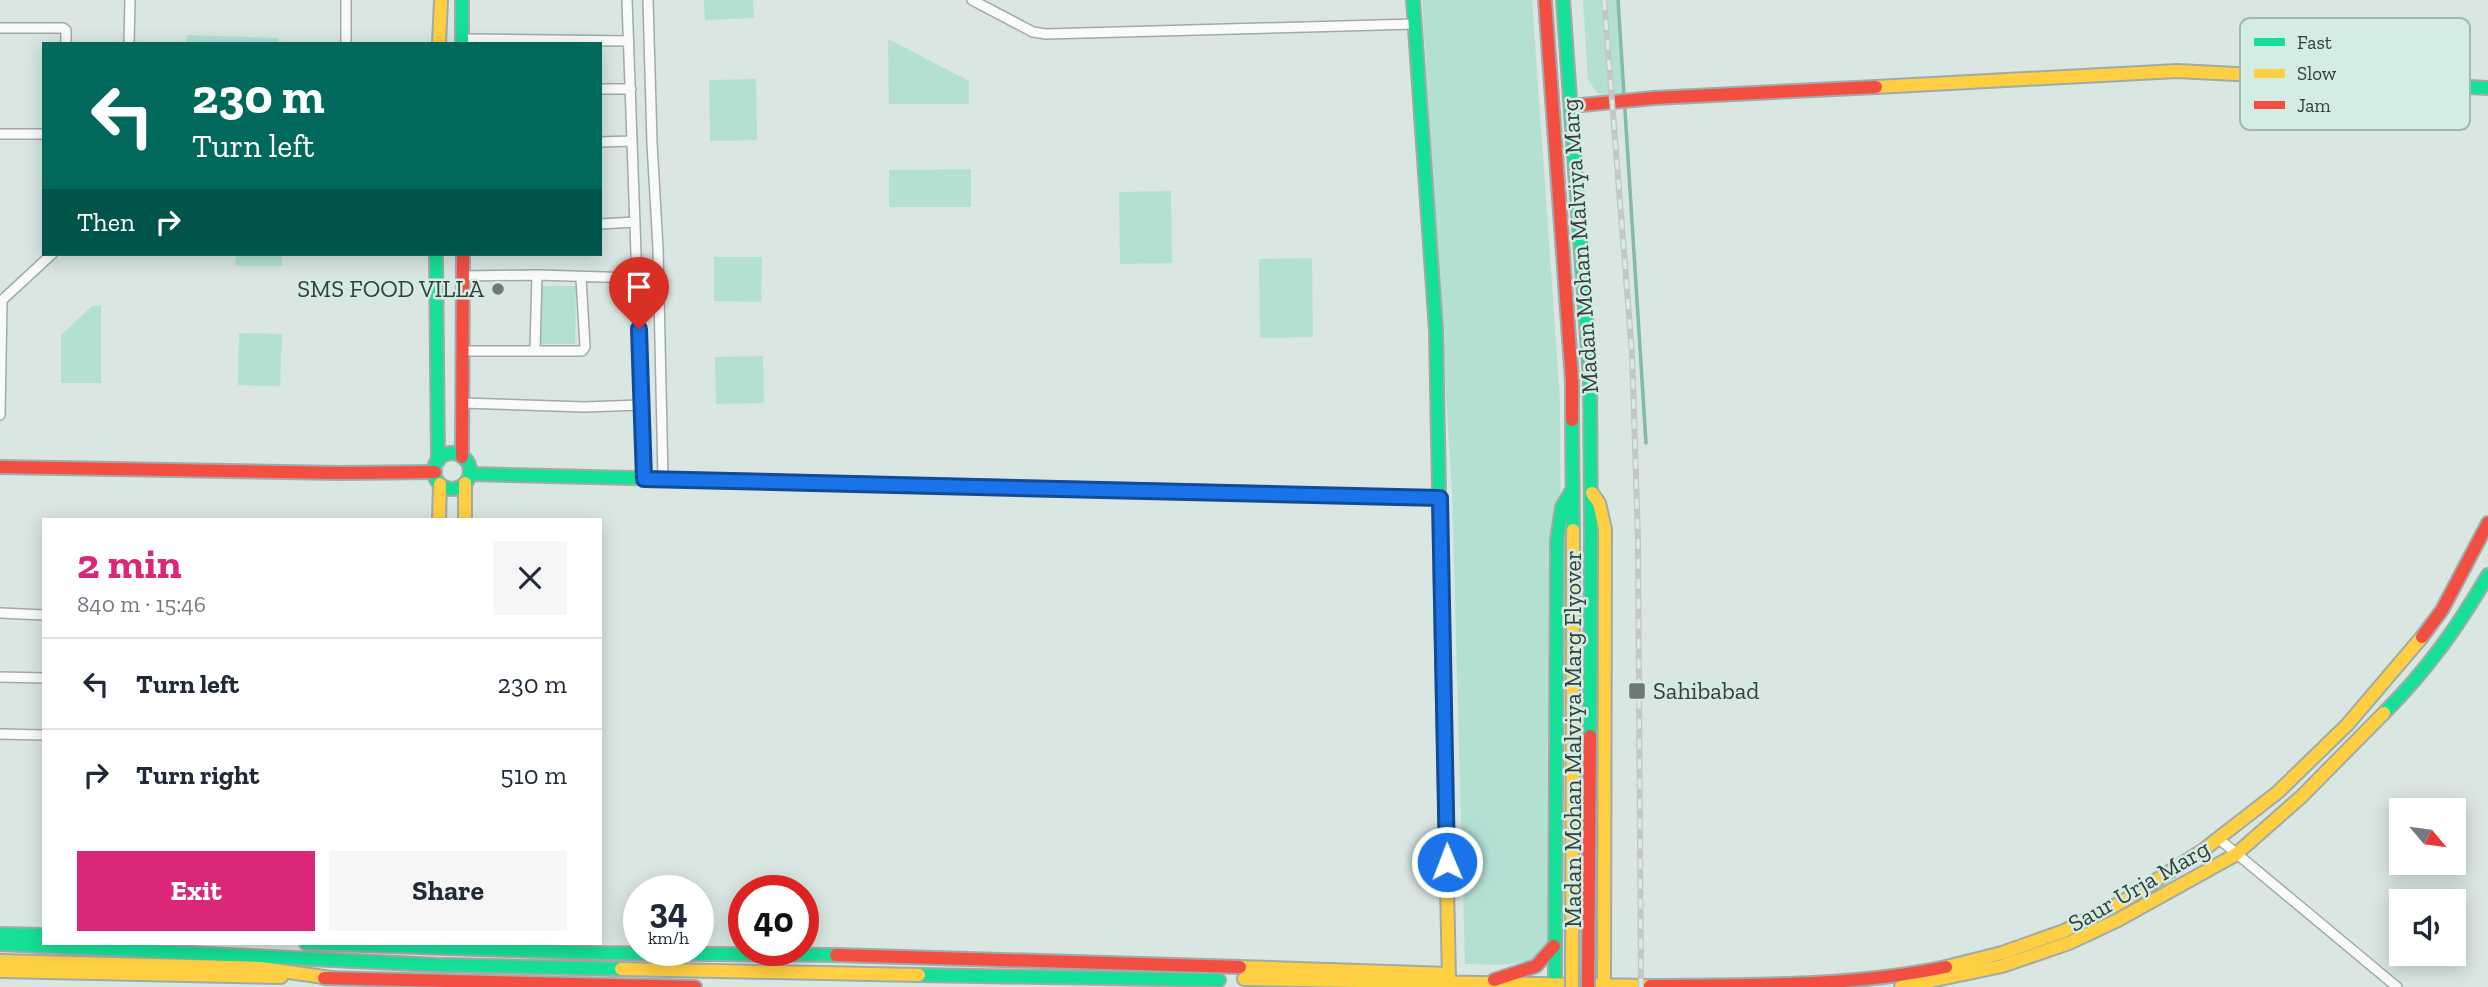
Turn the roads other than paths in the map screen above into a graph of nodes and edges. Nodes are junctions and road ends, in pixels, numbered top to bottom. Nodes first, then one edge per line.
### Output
1 (130, 0) edge
2 (346, 0) edge
3 (441, 0) edge
4 (463, 0) edge
5 (627, 0) edge
6 (648, 0) edge
7 (972, 0) edge
8 (1413, 0) edge
9 (1545, 0) edge
10 (1563, 0) edge
11 (1415, 24) junction
12 (0, 28) edge
13 (462, 41) edge
14 (629, 41) junction
15 (66, 42) edge
16 (129, 42) edge
17 (346, 42) edge
18 (439, 42) edge
19 (2240, 75) edge
20 (2470, 88) edge
21 (602, 89) edge
22 (631, 89) junction
23 (2488, 89) edge
24 (1571, 106) junction
25 (0, 134) edge
26 (42, 134) edge
27 (632, 141) junction
28 (602, 142) edge
29 (635, 222) junction
30 (602, 224) edge
31 (50, 256) edge
32 (436, 256) edge
33 (463, 256) edge
34 (537, 275) junction
35 (463, 276) junction
36 (581, 278) junction
37 (637, 278) junction
38 (1, 302) edge
39 (535, 350) junction
40 (462, 351) junction
41 (462, 403) junction
42 (641, 405) junction
43 (0, 415) edge
44 (462, 457) junction
45 (0, 467) edge
46 (437, 472) junction
47 (468, 479) junction
48 (644, 479) junction
49 (663, 480) junction
50 (1573, 490) junction
51 (1591, 493) junction
52 (1440, 498) junction
53 (439, 518) edge
54 (465, 518) edge
55 (2488, 523) edge
56 (2488, 575) edge
57 (0, 613) edge
58 (42, 615) edge
59 (2413, 650) junction
60 (2431, 662) junction
61 (0, 677) edge
62 (42, 678) edge
63 (0, 734) edge
64 (42, 736) edge
65 (2219, 839) junction
66 (2235, 855) junction
67 (0, 934) edge
68 (42, 935) edge
69 (0, 944) edge
70 (436, 945) edge
71 (463, 946) edge
72 (1554, 946) junction
73 (0, 961) edge
74 (1173, 964) junction
75 (437, 965) junction
76 (463, 965) junction
77 (0, 971) edge
78 (331, 978) junction
79 (1449, 978) junction
80 (1194, 980) junction
81 (1219, 983) edge
82 (1244, 983) edge
83 (437, 984) edge
84 (463, 984) edge
85 (1483, 984) junction
86 (1555, 986) edge
87 (1604, 986) edge
88 (695, 987) edge
89 (1572, 987) edge
90 (1588, 987) edge
91 (1901, 987) edge
92 (2397, 987) edge

1 - 16 street
2 - 17 street
3 - 18 main road
4 - 13 main road
5 - 14 street
6 - 49 street
7 - 11 street
8 - 11 main road
9 - 50 main road, Madan Mohan Malviya Marg
10 - 24 main road, Madan Mohan Malviya Marg
11 - 52 main road
12 - 15 street
13 - 14 street
14 - 22 street
19 - 24 main road
20 - 23 main road
21 - 22 street
22 - 27 street
24 - 51 main road, Madan Mohan Malviya Marg
25 - 26 street
27 - 28 street
27 - 29 street
29 - 30 street
29 - 37 street
31 - 38 street
32 - 46 main road
33 - 35 main road
34 - 35 street
34 - 36 street
34 - 39 street
35 - 40 main road
36 - 37 street
36 - 39 street
37 - 42 street
38 - 43 street
39 - 40 street
40 - 41 main road
41 - 42 street
41 - 44 main road
42 - 48 street
44 - 46 main road
44 - 47 main road
45 - 46 main road
46 - 47 main road
46 - 53 main road
47 - 48 main road
47 - 54 main road
48 - 49 main road
49 - 52 main road
50 - 72 main road
50 - 89 main road, Madan Mohan Malviya Marg Flyover, bridge
51 - 87 main road
51 - 90 main road, Madan Mohan Malviya Marg Flyover, bridge
52 - 79 main road
55 - 59 main road, Saur Urja Marg
56 - 60 main road, Saur Urja Marg
57 - 58 street
59 - 60 main road
59 - 65 main road, Saur Urja Marg
60 - 66 main road, Saur Urja Marg
61 - 62 street
63 - 64 street
65 - 66 street
65 - 87 main road, Saur Urja Marg
66 - 91 main road, Saur Urja Marg
66 - 92 street
67 - 68 main road
69 - 75 main road
70 - 71 main road
70 - 75 main road
71 - 74 main road
71 - 76 main road
72 - 85 main road
72 - 86 main road
73 - 78 main road
74 - 79 main road
74 - 80 main road
75 - 76 main road
75 - 83 main road
76 - 80 main road
76 - 84 main road
77 - 78 main road
78 - 83 main road
79 - 82 main road
79 - 85 main road, Saur Urja Marg
80 - 81 main road
81 - 82 main road
83 - 84 main road
84 - 88 main road
85 - 86 main road, Saur Urja Marg
86 - 87 main road, Saur Urja Marg

